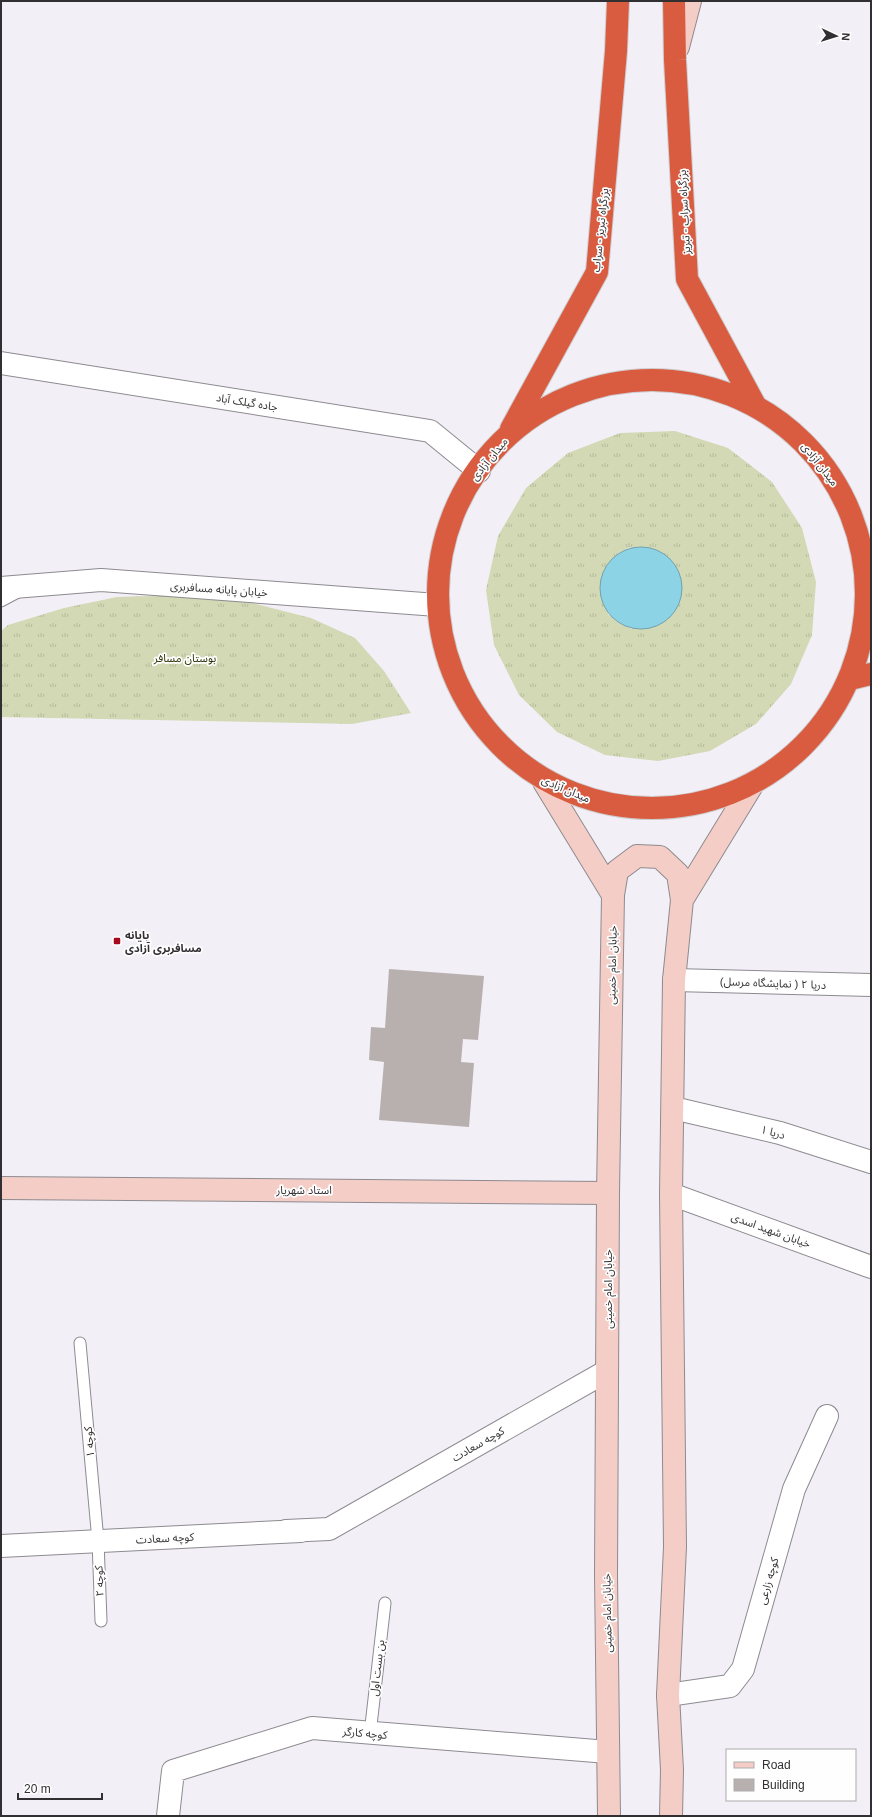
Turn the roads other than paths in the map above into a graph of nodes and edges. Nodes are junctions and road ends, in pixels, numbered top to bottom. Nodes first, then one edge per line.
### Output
1 (608, 1) edge
2 (618, 1) edge
3 (674, 1) edge
4 (690, 1) edge
5 (616, 51) junction
6 (675, 60) junction
7 (1, 363) edge
8 (755, 405) junction
9 (506, 436) junction
10 (479, 471) junction
11 (867, 552) edge
12 (27, 586) junction
13 (1, 588) edge
14 (1, 602) edge
15 (437, 605) junction
16 (861, 677) edge
17 (544, 782) junction
18 (751, 787) junction
19 (613, 895) junction
20 (682, 900) junction
21 (674, 980) junction
22 (871, 985) edge
23 (672, 1108) junction
24 (871, 1162) edge
25 (1, 1188) edge
26 (608, 1193) junction
27 (671, 1194) junction
28 (871, 1267) edge
29 (80, 1343) dead end
30 (607, 1371) junction
31 (827, 1416) dead end
32 (328, 1529) junction
33 (286, 1531) dead end
34 (98, 1541) junction
35 (1, 1546) edge
36 (385, 1603) dead end
37 (100, 1621) dead end
38 (668, 1695) junction
39 (370, 1734) junction
40 (608, 1752) junction
41 (168, 1816) edge
42 (609, 1816) edge
43 (671, 1816) edge

1 - 5 main road
2 - 5 highway, بزرگراه تبریز - سراب
3 - 6 highway, بزرگراه سراب - تبریز
4 - 6 main road
5 - 9 highway, بزرگراه تبریز - سراب
6 - 8 highway, بزرگراه سراب - تبریز
7 - 10 street, جاده گیلک آباد
8 - 9 highway, میدان آزادی
8 - 11 highway, میدان آزادی
9 - 10 highway, میدان آزادی
10 - 15 highway, میدان آزادی
11 - 16 highway, میدان آزادی
12 - 13 street, خیابان پایانه مسافربری
12 - 14 lane
12 - 15 street, خیابان پایانه مسافربری
15 - 17 highway, میدان آزادی
16 - 18 highway, میدان آزادی
17 - 18 highway, میدان آزادی
17 - 19 main road
18 - 20 main road
19 - 20 main road, خیابان امام خمینی
19 - 26 main road, خیابان امام خمینی
20 - 21 main road
21 - 22 street, دریا ۲ ( نمایشگاه مرسل)
21 - 23 main road
23 - 24 street, دریا ۱
23 - 27 main road
25 - 26 main road, استاد شهریار
26 - 30 main road, خیابان امام خمینی
27 - 28 street, خیابان شهید اسدی
27 - 38 main road
29 - 34 lane, کوچه ۱
30 - 32 street, کوچه سعادت
30 - 40 main road, خیابان امام خمینی
31 - 38 street, کوچه زارعی
32 - 33 street, کوچه سعادت
32 - 34 street, کوچه سعادت
34 - 35 street, کوچه سعادت
34 - 37 lane, کوچه ۲
36 - 39 lane, بن بست اول
38 - 43 main road
39 - 40 street, کوچه کارگر
39 - 41 street, کوچه کارگر
40 - 42 main road, خیابان امام خمینی

